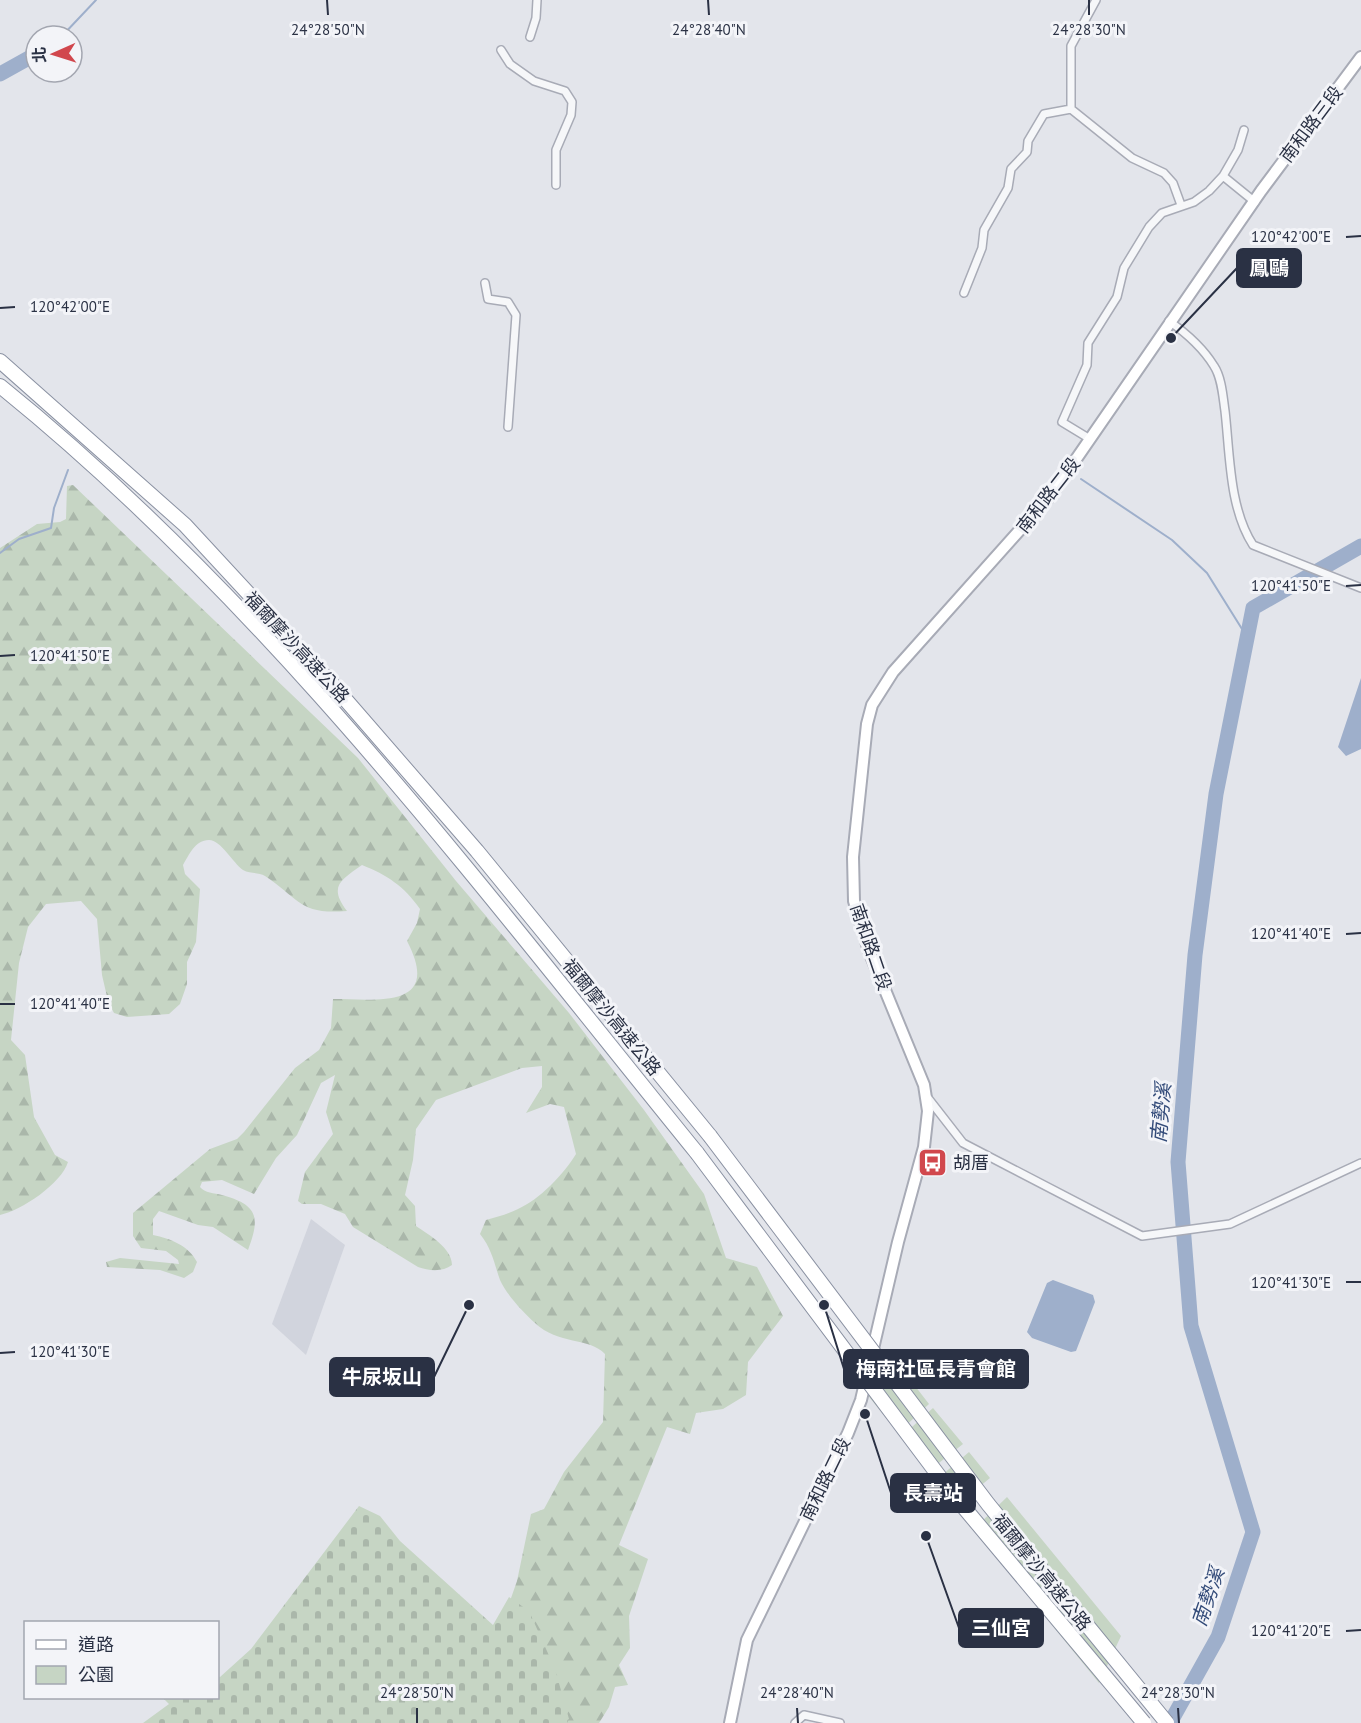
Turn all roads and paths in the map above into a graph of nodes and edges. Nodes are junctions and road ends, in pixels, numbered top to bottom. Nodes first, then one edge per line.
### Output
1 (537, 0) edge
2 (1096, 0) edge
3 (530, 37) dead end
4 (501, 51) dead end
5 (1361, 57) edge
6 (1071, 110) junction
7 (1244, 130) dead end
8 (1223, 176) junction
9 (556, 185) dead end
10 (1261, 190) joint
11 (1255, 202) junction
12 (1181, 205) junction
13 (485, 283) dead end
14 (964, 293) dead end
15 (1169, 321) junction
16 (0, 361) edge
17 (0, 386) edge
18 (508, 427) dead end
19 (1090, 439) junction
20 (1361, 588) edge
21 (927, 1098) junction
22 (1361, 1163) edge
23 (730, 1723) edge
24 (795, 1723) edge
25 (840, 1723) edge
26 (1144, 1723) edge
27 (1167, 1723) edge

1 - 3 street
2 - 6 street
4 - 9 street
5 - 10 main road, 南和路三段
6 - 12 street
6 - 14 street
7 - 8 street
8 - 11 street
8 - 12 street
10 - 11 main road, 南和路二段
11 - 15 main road, 南和路二段
12 - 19 street
13 - 18 street
15 - 19 main road, 南和路二段
15 - 20 street
16 - 27 highway, 福爾摩沙高速公路, bridge
17 - 26 highway, 福爾摩沙高速公路, bridge
19 - 21 main road, 南和路二段
21 - 22 street
21 - 23 main road, 南和路二段
24 - 25 street

